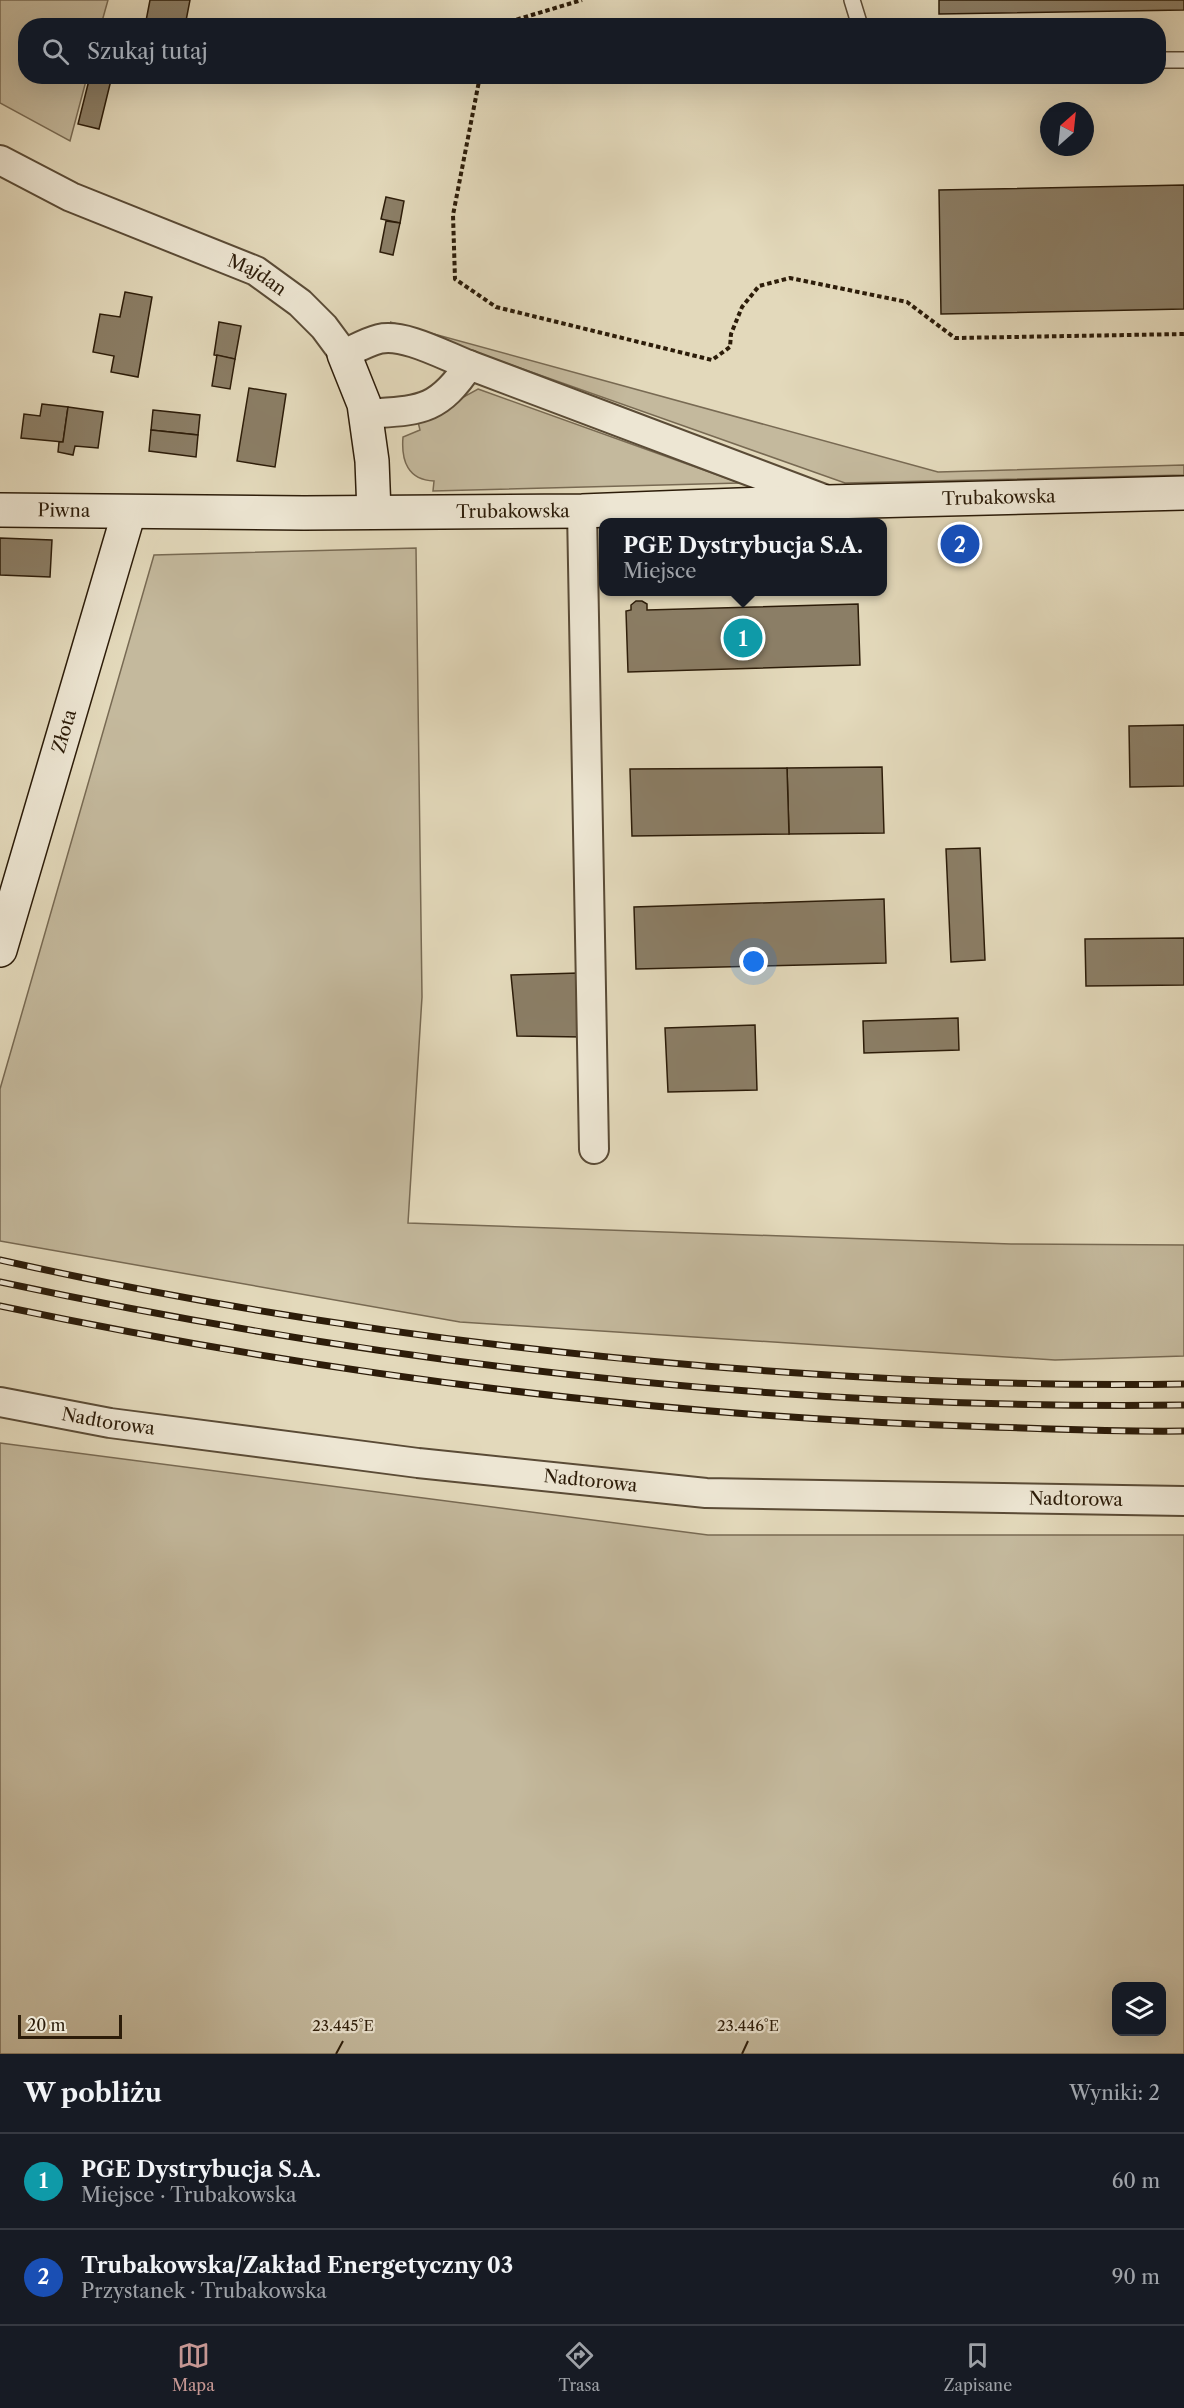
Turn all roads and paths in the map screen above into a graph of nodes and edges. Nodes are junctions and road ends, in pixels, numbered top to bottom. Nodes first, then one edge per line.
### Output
1 (582, 0) edge
2 (852, 0) edge
3 (522, 18) edge
4 (858, 18) edge
5 (1166, 60) edge
6 (1184, 60) edge
7 (478, 84) edge
8 (0, 160) edge
9 (1184, 334) edge
10 (344, 354) junction
11 (469, 365) junction
12 (365, 414) junction
13 (1184, 493) edge
14 (835, 502) junction
15 (0, 510) edge
16 (582, 511) junction
17 (129, 512) junction
18 (374, 512) junction
19 (0, 950) edge
20 (594, 1149) dead end
21 (0, 1402) edge
22 (1184, 1502) edge

1 - 3 path
2 - 4 lane
5 - 6 lane
7 - 9 path
8 - 10 street, Majdan
10 - 11 street
10 - 12 street, Majdan
11 - 12 street
11 - 14 street
12 - 18 street, Majdan
13 - 14 street, Trubakowska
14 - 16 street, Trubakowska
15 - 17 street, Piwna
16 - 18 street, Trubakowska
16 - 20 street
17 - 18 street, Trubakowska
17 - 19 street, Złota
21 - 22 street, Nadtorowa

